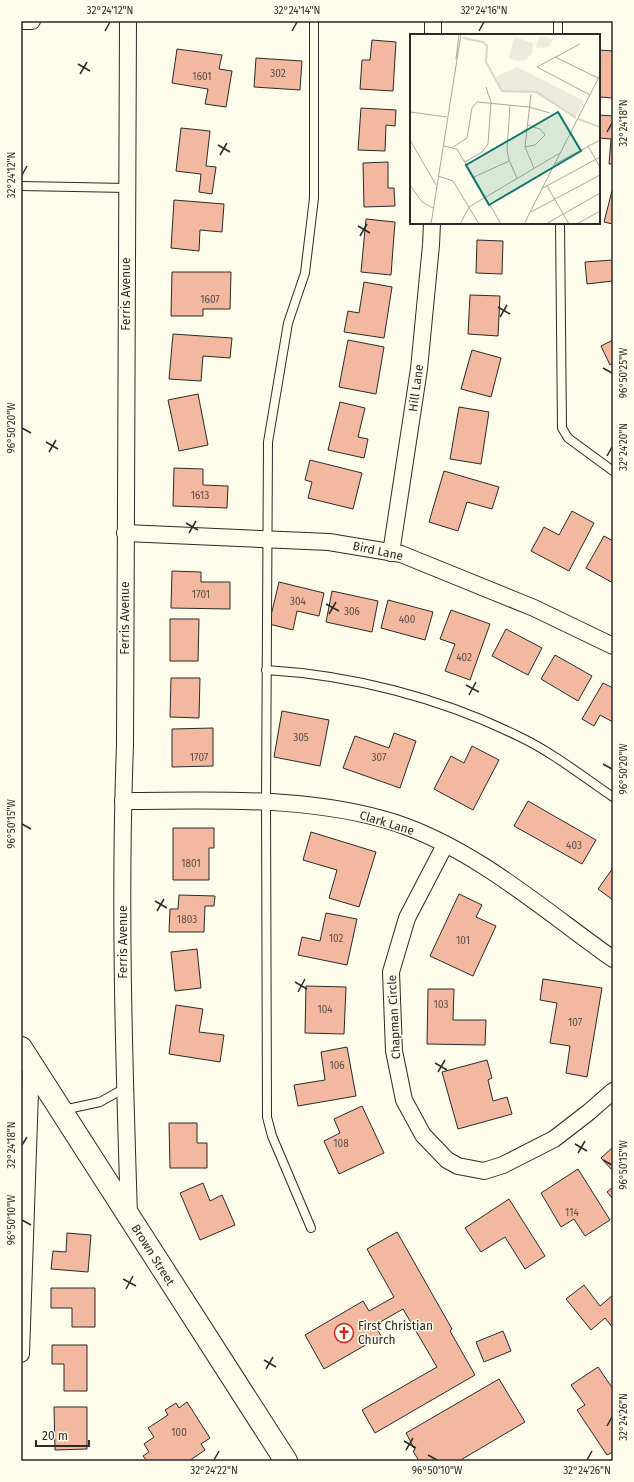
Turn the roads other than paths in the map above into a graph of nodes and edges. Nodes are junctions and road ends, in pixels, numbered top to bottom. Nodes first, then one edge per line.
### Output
1 (21, 21) edge
2 (32, 21) edge
3 (128, 21) edge
4 (314, 21) edge
5 (433, 21) edge
6 (558, 21) edge
7 (433, 34) edge
8 (558, 34) edge
9 (21, 186) edge
10 (127, 188) junction
11 (432, 224) edge
12 (560, 224) edge
13 (613, 471) edge
14 (125, 532) junction
15 (267, 539) junction
16 (391, 553) junction
17 (613, 646) edge
18 (266, 670) junction
19 (613, 797) edge
20 (123, 801) junction
21 (266, 802) junction
22 (445, 845) junction
23 (613, 959) edge
24 (26, 1055) edge
25 (125, 1088) junction
26 (613, 1091) edge
27 (61, 1110) junction
28 (128, 1215) junction
29 (311, 1228) dead end
30 (21, 1354) edge
31 (286, 1461) edge

1 - 2 street
3 - 10 street, Ferris Avenue
4 - 15 lane
5 - 7 street
6 - 8 lane
9 - 10 lane
10 - 14 street, Ferris Avenue
11 - 16 street, Hill Lane
12 - 13 lane
14 - 15 street, Bird Lane
14 - 20 street, Ferris Avenue
15 - 16 street, Bird Lane
15 - 18 lane
16 - 17 street, Bird Lane
18 - 19 lane
18 - 21 lane
20 - 21 street, Clark Lane
20 - 25 street, Ferris Avenue
21 - 22 street, Clark Lane
21 - 29 lane
22 - 23 street, Clark Lane
22 - 26 street, Chapman Circle
24 - 27 main road, Brown Street
24 - 30 street
25 - 27 lane
25 - 28 street, Ferris Avenue
27 - 28 main road, Brown Street
28 - 31 main road, Brown Street

